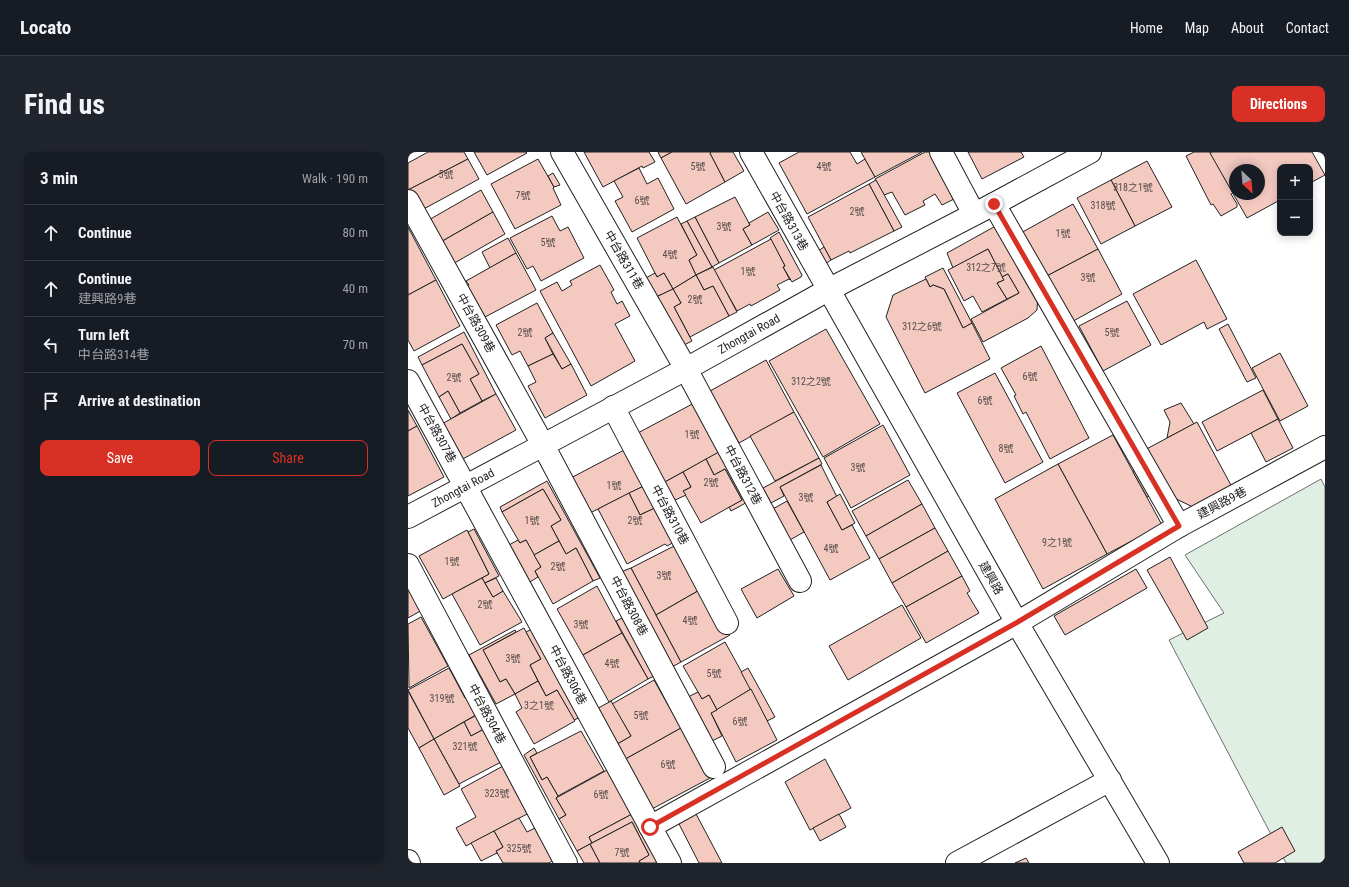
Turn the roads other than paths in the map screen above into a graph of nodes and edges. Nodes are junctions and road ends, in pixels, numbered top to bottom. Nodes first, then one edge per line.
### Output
1 (562, 152) edge
2 (750, 152) edge
3 (941, 152) edge
4 (1090, 152) edge
5 (408, 202) edge
6 (994, 204) junction
7 (974, 214) junction
8 (828, 290) junction
9 (686, 369) junction
10 (408, 380) edge
11 (613, 407) junction
12 (543, 445) junction
13 (1325, 447) edge
14 (466, 486) junction
15 (408, 517) edge
16 (1179, 526) junction
17 (408, 565) edge
18 (800, 580) dead end
19 (727, 623) dead end
20 (1016, 623) junction
21 (714, 767) dead end
22 (1110, 780) junction
23 (650, 827) junction
24 (566, 863) edge
25 (670, 863) edge
26 (957, 863) edge
27 (1158, 863) edge

1 - 9 street, 中台路311巷
2 - 8 street, 中台路313巷
3 - 7 street
4 - 6 street, Zhongtai Road
5 - 12 street, 中台路309巷
6 - 7 street, Zhongtai Road
6 - 16 street
7 - 8 street, Zhongtai Road
8 - 9 street, Zhongtai Road
8 - 20 street, 建興路
9 - 11 street, Zhongtai Road
9 - 18 street, 中台路312巷
10 - 14 street, 中台路307巷
11 - 12 street, Zhongtai Road
11 - 19 street, 中台路310巷
12 - 14 street, Zhongtai Road
12 - 21 street, 中台路308巷
13 - 16 street, 建興路9巷
14 - 15 street, Zhongtai Road
14 - 23 street, 中台路306巷
16 - 20 street, 建興路9巷
17 - 24 street, 中台路304巷
20 - 22 street, 建興路
20 - 23 street, 建興路9巷
22 - 26 street
22 - 27 street, 建興路
23 - 25 street, 中台路306巷

